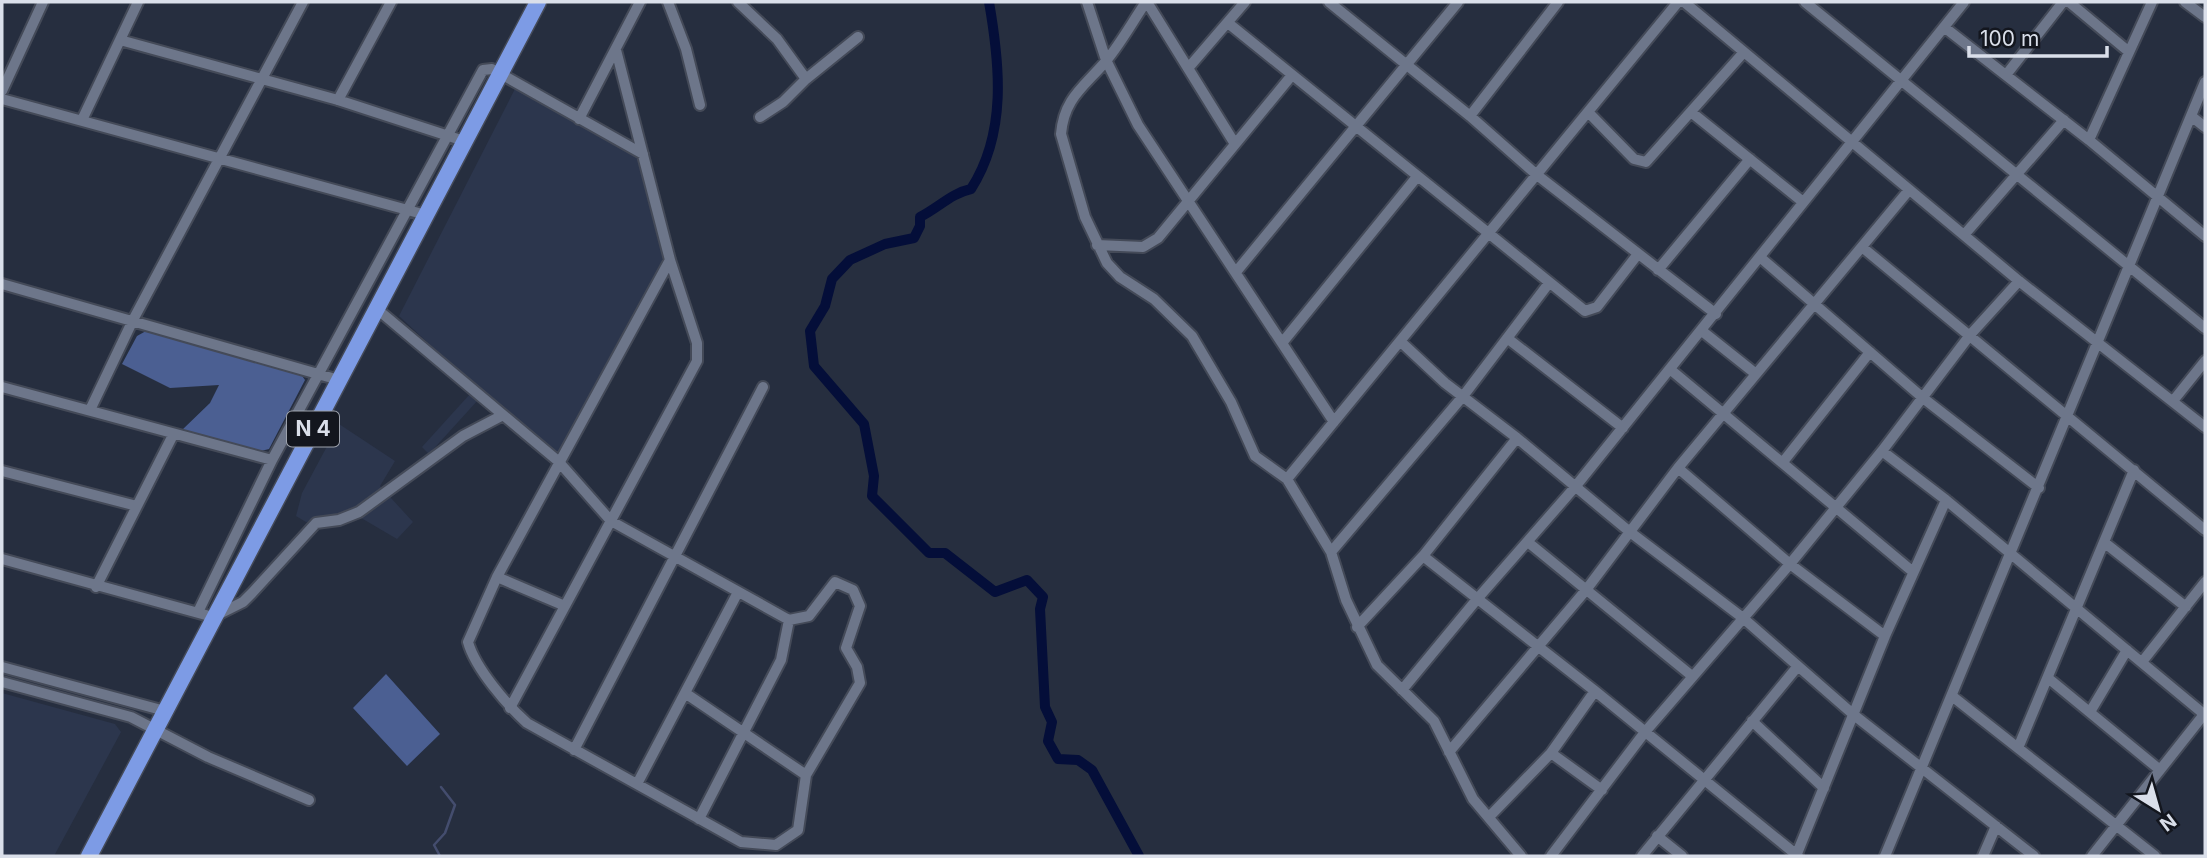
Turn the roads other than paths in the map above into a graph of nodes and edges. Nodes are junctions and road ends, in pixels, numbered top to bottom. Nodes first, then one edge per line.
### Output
1 (43, 2) edge
2 (138, 2) edge
3 (303, 2) edge
4 (391, 2) edge
5 (538, 2) edge
6 (640, 2) edge
7 (668, 2) edge
8 (738, 2) edge
9 (1087, 2) edge
10 (1147, 2) edge
11 (1245, 2) edge
12 (1329, 2) edge
13 (1558, 2) edge
14 (1678, 2) edge
15 (1684, 2) edge
16 (1805, 2) edge
17 (1964, 2) edge
18 (2063, 2) edge
19 (2069, 2) edge
20 (2152, 2) edge
21 (2185, 2) edge
22 (1454, 3) edge
23 (2205, 17) edge
24 (1227, 23) junction
25 (1944, 27) junction
26 (859, 37) dead end
27 (120, 40) junction
28 (616, 50) junction
29 (2129, 51) junction
30 (1744, 52) junction
31 (1106, 60) junction
32 (1408, 65) junction
33 (1190, 66) junction
34 (499, 74) junction
35 (1292, 75) junction
36 (2006, 75) junction
37 (262, 79) junction
38 (806, 79) junction
39 (1901, 80) junction
40 (2205, 82) edge
41 (2, 92) edge
42 (2, 99) edge
43 (338, 100) junction
44 (700, 105) dead end
45 (1691, 112) junction
46 (1588, 113) junction
47 (1470, 116) junction
48 (2191, 116) junction
49 (760, 117) dead end
50 (579, 119) junction
51 (82, 120) junction
52 (2064, 120) junction
53 (1356, 127) junction
54 (2205, 127) edge
55 (448, 134) junction
56 (2089, 140) junction
57 (464, 141) junction
58 (1235, 144) junction
59 (1853, 144) junction
60 (643, 153) junction
61 (221, 159) junction
62 (1750, 159) junction
63 (2016, 174) junction
64 (1537, 175) junction
65 (1416, 178) junction
66 (1909, 190) junction
67 (2158, 196) junction
68 (1803, 202) junction
69 (1189, 203) junction
70 (408, 210) junction
71 (426, 215) junction
72 (1489, 234) junction
73 (1964, 235) junction
74 (2205, 236) edge
75 (1097, 244) junction
76 (1862, 247) junction
77 (1638, 254) junction
78 (1761, 258) junction
79 (670, 260) junction
80 (2129, 265) junction
81 (1658, 270) junction
82 (1236, 272) junction
83 (2019, 281) junction
84 (1549, 283) junction
85 (2, 284) edge
86 (1815, 303) junction
87 (377, 309) junction
88 (1716, 314) junction
89 (133, 320) junction
90 (2205, 328) edge
91 (1702, 331) junction
92 (1970, 335) junction
93 (1507, 338) junction
94 (1401, 342) junction
95 (2097, 342) junction
96 (1282, 343) junction
97 (1870, 352) junction
98 (2205, 361) edge
99 (1671, 370) junction
100 (321, 373) junction
101 (1756, 374) junction
102 (339, 380) junction
103 (2, 387) edge
104 (763, 387) dead end
105 (1464, 395) junction
106 (1923, 398) junction
107 (2173, 401) junction
108 (90, 410) junction
109 (1724, 413) junction
110 (503, 415) junction
111 (2068, 415) junction
112 (1334, 422) junction
113 (2205, 427) edge
114 (1623, 428) junction
115 (173, 435) junction
116 (1517, 438) junction
117 (1882, 452) junction
118 (272, 460) junction
119 (558, 461) junction
120 (1783, 462) junction
121 (1678, 468) junction
122 (2134, 470) junction
123 (2, 471) edge
124 (1287, 479) junction
125 (1575, 487) junction
126 (2039, 488) junction
127 (1946, 500) junction
128 (137, 506) junction
129 (1835, 507) junction
130 (611, 521) junction
131 (2205, 530) edge
132 (1630, 532) junction
133 (1529, 543) junction
134 (2105, 543) junction
135 (1331, 552) junction
136 (2012, 554) junction
137 (1423, 556) junction
138 (2, 559) edge
139 (676, 559) junction
140 (1790, 564) junction
141 (1912, 571) junction
142 (497, 576) junction
143 (2205, 582) edge
144 (96, 587) junction
145 (1586, 590) junction
146 (737, 594) junction
147 (1478, 598) junction
148 (565, 606) junction
149 (2186, 607) junction
150 (2078, 609) junction
151 (206, 615) junction
152 (1743, 618) junction
153 (789, 620) junction
154 (1357, 627) junction
155 (1885, 636) junction
156 (1539, 647) junction
157 (2127, 650) junction
158 (2142, 662) junction
159 (2, 667) edge
160 (1798, 667) junction
161 (1692, 676) junction
162 (2048, 678) junction
163 (2, 682) edge
164 (1402, 690) junction
165 (1595, 691) junction
166 (685, 693) junction
167 (1952, 696) junction
168 (510, 708) junction
169 (166, 711) junction
170 (2090, 712) junction
171 (2205, 714) edge
172 (1854, 715) junction
173 (1752, 722) junction
174 (156, 727) junction
175 (1645, 732) junction
176 (746, 733) junction
177 (2018, 748) junction
178 (574, 750) junction
179 (1449, 752) junction
180 (1551, 753) junction
181 (1921, 766) junction
182 (2160, 770) junction
183 (806, 775) junction
184 (1704, 779) junction
185 (637, 784) junction
186 (1824, 788) junction
187 (1602, 790) junction
188 (309, 800) dead end
189 (1489, 817) junction
190 (699, 819) junction
191 (2116, 825) junction
192 (1996, 826) junction
193 (1657, 836) junction
194 (89, 856) edge
195 (1521, 856) edge
196 (1551, 856) edge
197 (1642, 856) edge
198 (1682, 856) edge
199 (1797, 856) edge
200 (1885, 856) edge
201 (1983, 856) edge
202 (2034, 856) edge
203 (2092, 856) edge
204 (2155, 856) edge

1 - 41 street
2 - 27 street
3 - 37 street
4 - 43 street
5 - 34 highway, N 4
6 - 28 street
7 - 44 street
8 - 38 street
9 - 31 street
10 - 31 street
10 - 33 street
11 - 24 street
12 - 32 street
13 - 47 street
14 - 46 street
15 - 30 street
16 - 39 street
17 - 25 street
18 - 36 street
19 - 29 street
20 - 29 street
21 - 23 street
22 - 32 street
24 - 33 street
24 - 35 street
25 - 36 street
25 - 39 street
26 - 38 street
27 - 37 street
27 - 51 street
28 - 50 street
28 - 60 street
29 - 56 street
30 - 45 street
30 - 59 street
31 - 69 street
31 - 75 street
32 - 47 street
32 - 53 street
33 - 58 street
34 - 50 street
34 - 55 street
34 - 57 highway, N 4
35 - 53 street
35 - 58 street
36 - 52 street
37 - 43 street
37 - 61 street
38 - 49 street
39 - 59 street
39 - 63 street
40 - 48 street
42 - 51 street
43 - 55 street
45 - 46 street
45 - 62 street
46 - 64 street
47 - 64 street
48 - 54 street
48 - 67 street
50 - 60 street
51 - 61 street
52 - 56 street
52 - 63 street
53 - 65 street
53 - 82 street
55 - 57 street
55 - 70 street
56 - 67 street
57 - 71 highway, N 4
58 - 69 street
59 - 66 street
59 - 68 street
60 - 79 street
61 - 70 street
61 - 89 street
62 - 68 street
62 - 81 street
63 - 73 street
63 - 80 street
64 - 72 street
64 - 77 street
65 - 72 street
65 - 96 street
66 - 73 street
66 - 76 street
67 - 74 street
67 - 80 street
68 - 78 street
69 - 75 street
69 - 82 street
70 - 71 street
70 - 100 street
71 - 87 highway, N 4
72 - 84 street
72 - 94 street
73 - 83 street
75 - 124 street
76 - 86 street
76 - 92 street
77 - 81 street
77 - 84 street
78 - 86 street
78 - 88 street
79 - 119 street
79 - 130 street
80 - 90 street
80 - 95 street
81 - 88 street
82 - 96 street
83 - 92 street
83 - 95 street
84 - 93 street
85 - 89 street
86 - 97 street
86 - 101 street
87 - 102 highway, N 4
87 - 110 street
88 - 91 street
89 - 100 street
89 - 108 street
91 - 99 street
91 - 101 street
92 - 106 street
92 - 111 street
93 - 105 street
93 - 114 street
94 - 105 street
94 - 112 street
95 - 107 street
95 - 111 street
96 - 112 street
97 - 106 street
97 - 120 street
98 - 107 street
99 - 109 street
99 - 114 street
100 - 102 street
100 - 118 street
101 - 109 street
102 - 151 highway, N 4
103 - 108 street
104 - 139 street
105 - 116 street
105 - 135 street
106 - 117 street
106 - 126 street
107 - 113 street
108 - 115 street
109 - 120 street
109 - 121 street
110 - 119 street
110 - 151 street
111 - 122 street
111 - 126 street
112 - 124 street
114 - 125 street
115 - 118 street
115 - 128 street
116 - 125 street
116 - 137 street
117 - 127 street
117 - 129 street
118 - 151 street
119 - 130 street
119 - 142 street
120 - 129 street
121 - 132 street
121 - 140 street
122 - 131 street
122 - 134 street
123 - 128 street
124 - 135 street
125 - 132 street
125 - 133 street
126 - 136 street
127 - 136 street
127 - 141 street
128 - 144 street
129 - 140 street
129 - 141 street
130 - 139 street
130 - 148 street
132 - 145 street
132 - 152 street
133 - 145 street
133 - 147 street
134 - 149 street
134 - 150 street
135 - 154 street
136 - 150 street
136 - 167 street
137 - 147 street
137 - 154 street
138 - 144 street
139 - 146 street
139 - 178 street
140 - 152 street
140 - 155 street
141 - 155 street
142 - 148 street
142 - 168 street
143 - 149 street
144 - 151 street
145 - 156 street
145 - 161 street
146 - 153 street
146 - 166 street
147 - 156 street
147 - 164 street
148 - 168 street
149 - 158 street
150 - 157 street
150 - 162 street
151 - 169 highway, N 4
152 - 160 street
152 - 161 street
153 - 176 street
153 - 183 street
154 - 164 street
155 - 172 street
156 - 165 street
156 - 179 street
157 - 158 street
157 - 170 street
158 - 171 street
159 - 169 street
160 - 172 street
160 - 173 street
161 - 175 street
162 - 170 street
162 - 177 street
163 - 174 street
164 - 179 street
165 - 175 street
165 - 180 street
166 - 176 street
166 - 185 street
167 - 177 street
167 - 181 street
168 - 178 street
169 - 174 highway, N 4
170 - 182 street
171 - 182 street
172 - 181 street
172 - 186 street
173 - 184 street
173 - 186 street
174 - 188 street
174 - 194 highway, N 4
175 - 184 street
175 - 187 street
176 - 183 street
176 - 190 street
177 - 191 street
178 - 185 street
179 - 189 street
180 - 187 street
180 - 189 street
181 - 192 street
181 - 200 street
182 - 191 street
183 - 190 street
184 - 193 street
184 - 199 street
185 - 190 street
186 - 199 street
187 - 196 street
189 - 195 street
191 - 203 street
191 - 204 street
192 - 201 street
192 - 202 street
193 - 197 street
193 - 198 street

